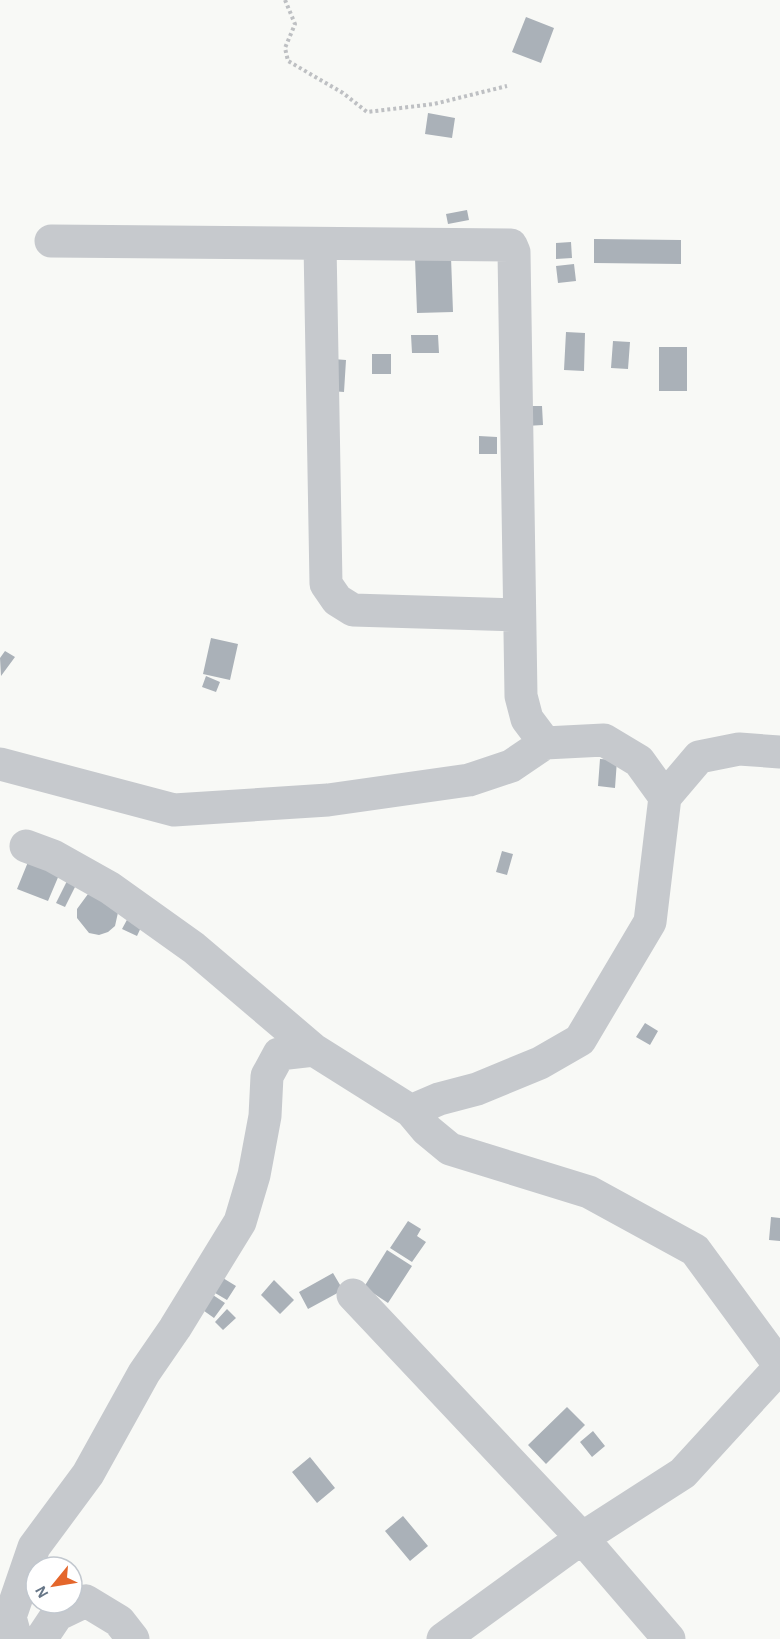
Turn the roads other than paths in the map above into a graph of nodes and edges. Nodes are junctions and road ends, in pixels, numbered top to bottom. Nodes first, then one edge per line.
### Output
1 (51, 241) dead end
2 (320, 244) junction
3 (518, 615) junction
4 (545, 743) junction
5 (780, 752) edge
6 (0, 764) edge
7 (665, 796) junction
8 (26, 846) dead end
9 (314, 1050) junction
10 (411, 1111) junction
11 (353, 1295) dead end
12 (780, 1366) edge
13 (582, 1538) junction
14 (16, 1639) edge
15 (41, 1639) edge
16 (133, 1639) edge
17 (443, 1639) edge
18 (669, 1639) edge

1 - 2 street
2 - 3 street
2 - 3 street
3 - 4 street
4 - 6 street
4 - 7 street
5 - 7 street
7 - 10 street
8 - 9 street
9 - 10 street
9 - 14 street
10 - 12 street
11 - 13 street
12 - 13 street
13 - 17 street
13 - 18 street
15 - 16 street

